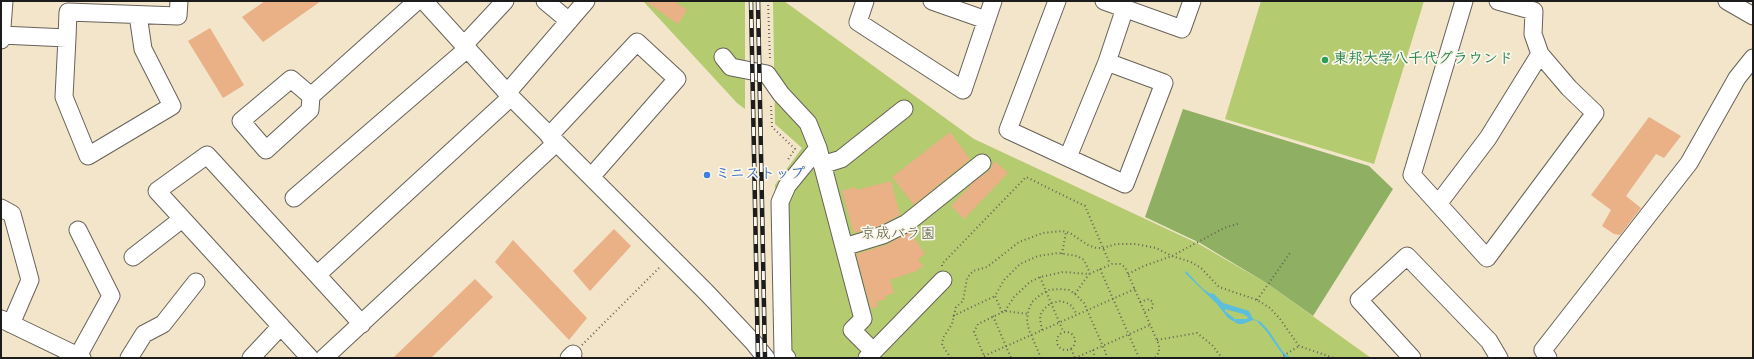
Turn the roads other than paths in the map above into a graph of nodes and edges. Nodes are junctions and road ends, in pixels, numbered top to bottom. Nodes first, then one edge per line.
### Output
1 (4, 1) edge
2 (179, 1) edge
3 (423, 1) edge
4 (504, 1) edge
5 (545, 1) edge
6 (586, 1) edge
7 (865, 1) edge
8 (932, 1) edge
9 (993, 1) edge
10 (1057, 1) edge
11 (1104, 1) edge
12 (1192, 1) edge
13 (1464, 1) edge
14 (1498, 1) edge
15 (1727, 1) edge
16 (68, 7) edge
17 (1126, 8) junction
18 (138, 15) junction
19 (1753, 16) edge
20 (986, 20) junction
21 (569, 22) junction
22 (1, 35) edge
23 (67, 38) junction
24 (1, 40) edge
25 (466, 47) junction
26 (1540, 54) junction
27 (723, 57) dead end
28 (1753, 58) edge
29 (1107, 62) junction
30 (509, 95) junction
31 (311, 96) dead end
32 (904, 109) dead end
33 (553, 140) junction
34 (818, 148) junction
35 (1068, 157) junction
36 (982, 163) dead end
37 (822, 165) junction
38 (590, 177) junction
39 (294, 198) dead end
40 (1438, 204) junction
41 (1, 208) edge
42 (182, 218) junction
43 (78, 230) dead end
44 (844, 247) junction
45 (133, 257) dead end
46 (318, 274) junction
47 (943, 280) road end
48 (196, 282) dead end
49 (6, 322) edge
50 (362, 324) junction
51 (281, 326) junction
52 (1491, 354) edge
53 (870, 355) edge
54 (80, 357) edge
55 (130, 358) edge
56 (251, 358) edge
57 (310, 358) edge
58 (324, 358) edge
59 (766, 358) edge
60 (787, 358) edge
61 (1412, 358) edge
62 (1548, 358) edge

1 - 22 street
2 - 18 street
3 - 25 street
3 - 31 street
4 - 25 street
5 - 21 street
6 - 21 street
7 - 20 street
8 - 20 street
9 - 20 street
10 - 35 street
11 - 17 street
12 - 17 street
13 - 40 street
14 - 26 street
15 - 19 street
16 - 18 street
16 - 23 street
17 - 29 street
18 - 23 street
21 - 30 street
22 - 23 street
22 - 24 street
25 - 30 street
25 - 39 street
26 - 40 street
26 - 40 street
27 - 34 street
28 - 62 street
29 - 35 street
29 - 35 street
30 - 33 street
30 - 46 street
32 - 37 street
33 - 38 street
33 - 38 street
33 - 50 street
34 - 37 street
34 - 60 street
36 - 44 street
37 - 44 street
38 - 59 street
41 - 49 street
42 - 45 street
42 - 46 street
42 - 51 street
43 - 54 street
44 - 53 street
46 - 50 street
47 - 53 street
48 - 55 street
49 - 54 street
50 - 58 street
51 - 56 street
51 - 57 street
52 - 61 street

